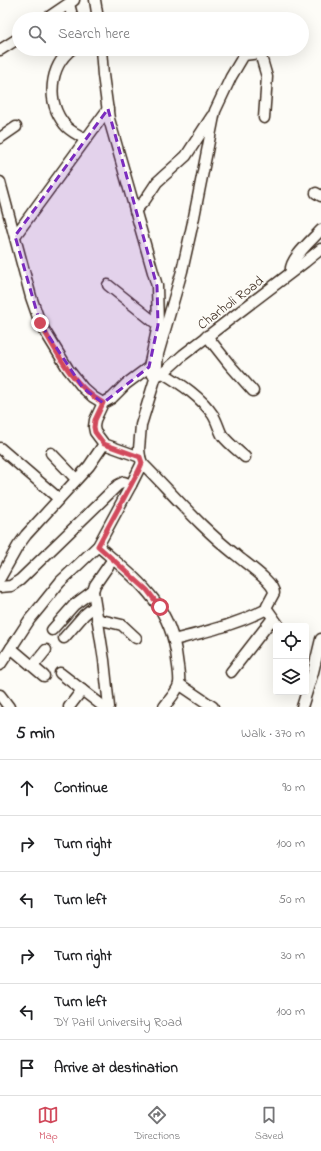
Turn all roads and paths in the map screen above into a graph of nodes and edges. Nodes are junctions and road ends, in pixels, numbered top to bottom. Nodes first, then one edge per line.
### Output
1 (98, 1) edge
2 (72, 2) edge
3 (57, 12) edge
4 (73, 12) edge
5 (98, 12) edge
6 (12, 42) edge
7 (0, 50) edge
8 (65, 56) edge
9 (102, 56) edge
10 (243, 56) edge
11 (261, 56) edge
12 (108, 109) junction
13 (215, 111) junction
14 (264, 118) dead end
15 (16, 127) dead end
16 (0, 138) edge
17 (85, 139) junction
18 (0, 182) edge
19 (135, 211) junction
20 (321, 230) edge
21 (15, 236) junction
22 (321, 249) edge
23 (291, 272) junction
24 (108, 285) dead end
25 (158, 325) junction
26 (207, 336) junction
27 (149, 367) junction
28 (159, 375) junction
29 (254, 391) dead end
30 (103, 403) junction
31 (104, 444) junction
32 (0, 448) edge
33 (52, 453) dead end
34 (245, 457) dead end
35 (141, 460) junction
36 (76, 479) junction
37 (131, 486) junction
38 (58, 498) junction
39 (98, 546) junction
40 (113, 559) junction
41 (0, 578) edge
42 (0, 587) edge
43 (93, 591) junction
44 (95, 606) junction
45 (266, 609) junction
46 (97, 619) junction
47 (276, 622) edge
48 (52, 630) dead end
49 (64, 638) dead end
50 (136, 638) dead end
51 (321, 639) edge
52 (174, 640) junction
53 (11, 648) junction
54 (46, 650) dead end
55 (0, 665) edge
56 (32, 666) junction
57 (309, 667) edge
58 (231, 672) dead end
59 (313, 672) junction
60 (60, 673) dead end
61 (44, 676) dead end
62 (179, 684) junction
63 (82, 690) junction
64 (0, 695) edge
65 (9, 707) edge
66 (69, 707) edge
67 (104, 707) edge
68 (109, 707) edge
69 (164, 707) edge
70 (213, 707) edge
71 (302, 707) edge

1 - 5 street
2 - 3 street
2 - 4 street
6 - 7 street
8 - 17 street
9 - 12 street
10 - 13 street
11 - 14 street
12 - 17 street
12 - 19 street
13 - 19 street
13 - 28 street
15 - 16 street
17 - 21 street
18 - 21 street
19 - 25 street
20 - 23 street
21 - 30 street
22 - 23 street, Charholi Road
23 - 26 street, Charholi Road
24 - 25 street
25 - 27 street
26 - 28 street, Charholi Road
26 - 29 street
27 - 28 street
27 - 30 street
28 - 34 street
28 - 35 street
30 - 31 street
31 - 35 street
31 - 36 street
32 - 38 street
33 - 36 street
35 - 37 street
35 - 45 street
36 - 38 street
37 - 39 street
37 - 42 street
38 - 41 street
39 - 40 street
39 - 53 street
40 - 43 street
40 - 52 street
43 - 44 street
43 - 48 street
44 - 46 street
44 - 49 street
45 - 47 street
45 - 52 street
46 - 50 street
46 - 68 street
47 - 58 street
51 - 59 street
52 - 62 street
53 - 55 street
53 - 56 street
54 - 56 street
56 - 61 street
57 - 59 street
59 - 71 street
60 - 63 street
62 - 69 street
62 - 70 street
63 - 66 street
63 - 67 street
64 - 65 street

